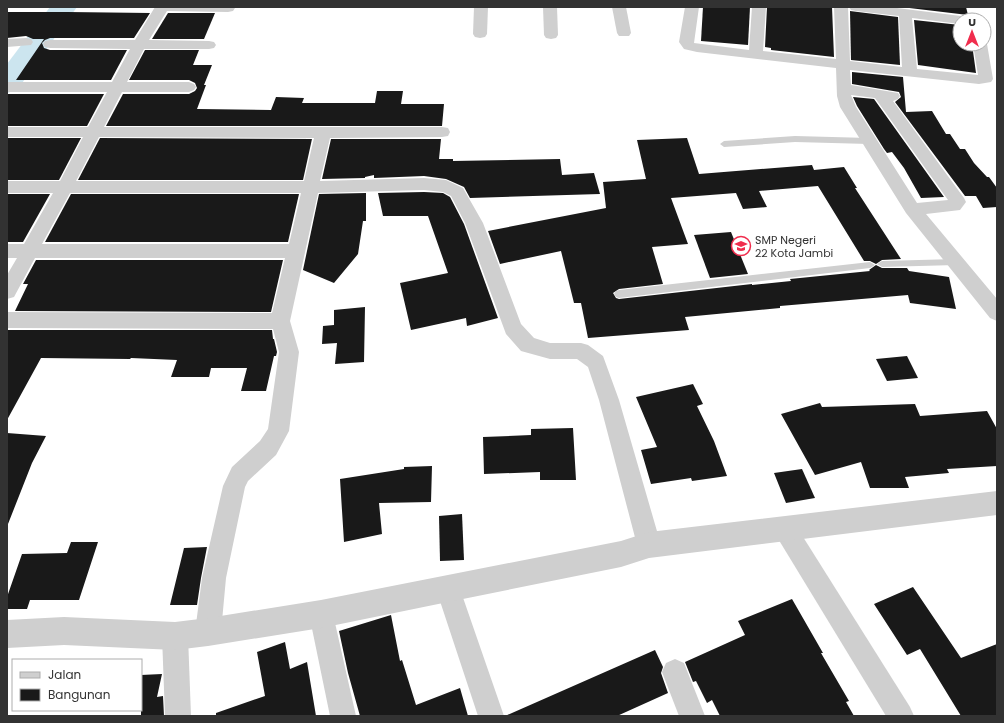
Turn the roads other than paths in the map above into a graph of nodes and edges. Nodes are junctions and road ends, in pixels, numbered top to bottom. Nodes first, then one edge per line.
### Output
1 (163, 7) edge
2 (481, 7) edge
3 (550, 7) edge
4 (619, 7) edge
5 (759, 7) edge
6 (841, 7) edge
7 (856, 7) edge
8 (228, 8) dead end
9 (911, 10) edge
10 (690, 12) edge
11 (952, 15) edge
12 (952, 18) edge
13 (624, 33) dead end
14 (480, 34) dead end
15 (552, 35) dead end
16 (26, 42) dead end
17 (7, 43) edge
18 (50, 44) dead end
19 (139, 45) junction
20 (209, 45) dead end
21 (981, 52) edge
22 (756, 55) junction
23 (843, 65) junction
24 (910, 72) junction
25 (11, 87) edge
26 (118, 87) junction
27 (189, 87) dead end
28 (844, 89) junction
29 (880, 94) junction
30 (896, 96) dead end
31 (7, 132) edge
32 (93, 132) junction
33 (442, 132) dead end
34 (323, 133) junction
35 (869, 141) junction
36 (724, 144) dead end
37 (7, 187) edge
38 (65, 187) junction
39 (311, 187) junction
40 (912, 209) junction
41 (7, 251) edge
42 (30, 251) junction
43 (297, 252) junction
44 (956, 262) junction
45 (882, 264) dead end
46 (870, 265) dead end
47 (7, 292) edge
48 (619, 294) dead end
49 (997, 313) edge
50 (7, 320) edge
51 (280, 321) junction
52 (997, 503) edge
53 (785, 529) junction
54 (649, 545) junction
55 (448, 589) junction
56 (321, 614) junction
57 (208, 632) junction
58 (7, 634) edge
59 (175, 636) junction
60 (675, 672) dead end
61 (178, 716) edge
62 (343, 716) edge
63 (490, 716) edge
64 (692, 716) edge
65 (901, 716) edge

1 - 8 street
1 - 19 street
2 - 14 street
3 - 15 street
4 - 13 street
5 - 22 street
6 - 23 street
7 - 9 street
9 - 11 street
9 - 12 street
9 - 24 street
10 - 22 street
16 - 17 street
18 - 19 street
19 - 20 street
19 - 26 street
21 - 24 street
22 - 23 street
23 - 24 street
23 - 28 street
25 - 26 street
26 - 27 street
26 - 32 street
28 - 29 street
28 - 35 street
29 - 30 street
29 - 40 street
31 - 32 street
32 - 34 street
32 - 38 street
33 - 34 street
34 - 39 street
35 - 36 lane
35 - 40 street
37 - 38 street
38 - 39 street
38 - 42 street
39 - 43 street
39 - 54 street
40 - 44 street
41 - 42 street
42 - 43 street
42 - 47 street
43 - 51 street
44 - 45 lane
44 - 49 street
46 - 48 lane
50 - 51 street
51 - 57 street
52 - 53 street
53 - 54 street
53 - 65 street
54 - 55 street
55 - 56 street
55 - 63 street
56 - 57 street
56 - 62 street
57 - 59 street
58 - 59 street
59 - 61 street
60 - 64 street

